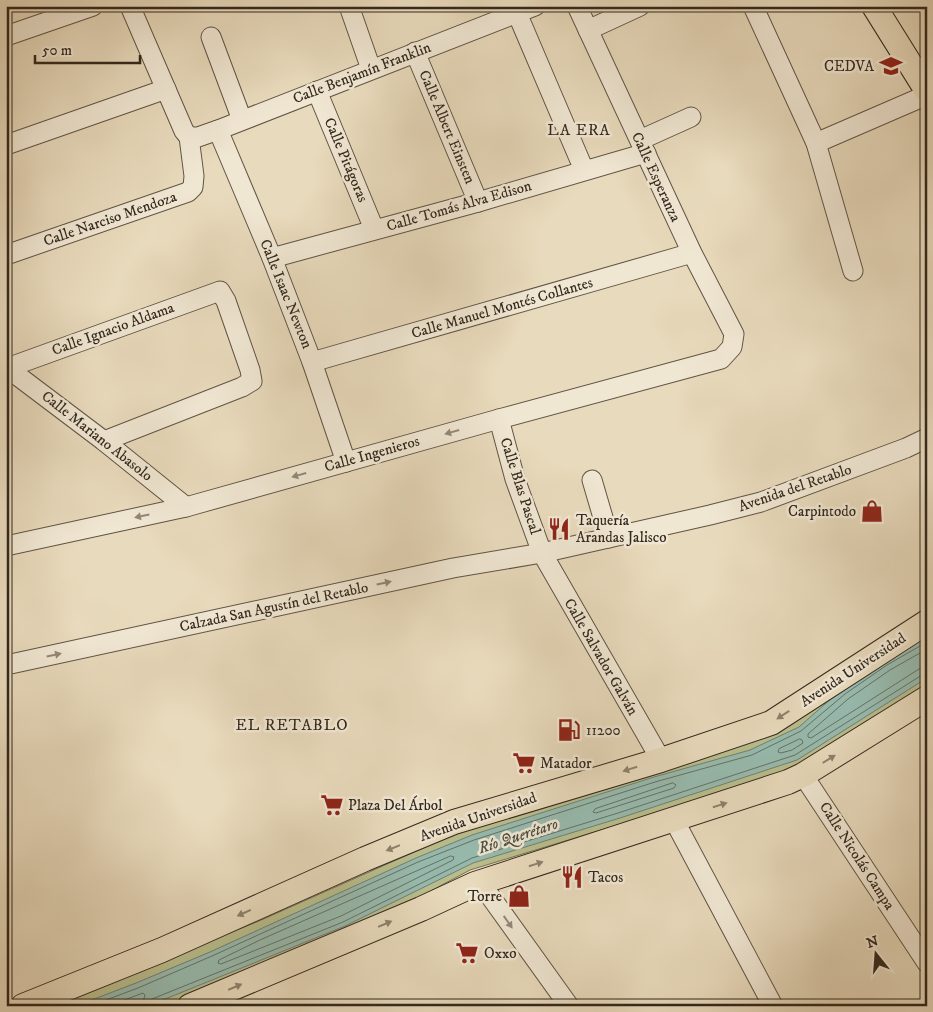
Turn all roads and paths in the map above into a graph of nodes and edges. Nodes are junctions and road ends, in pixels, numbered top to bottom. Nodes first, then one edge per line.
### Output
1 (93, 6) edge
2 (130, 6) edge
3 (349, 6) edge
4 (535, 6) edge
5 (577, 6) edge
6 (640, 6) edge
7 (753, 6) edge
8 (874, 6) edge
9 (517, 13) junction
10 (588, 30) junction
11 (6, 36) edge
12 (211, 37) dead end
13 (415, 52) junction
14 (371, 70) junction
15 (166, 89) junction
16 (317, 91) junction
17 (927, 91) edge
18 (927, 94) edge
19 (691, 117) dead end
20 (242, 120) junction
21 (218, 130) junction
22 (189, 137) junction
23 (816, 143) junction
24 (6, 145) edge
25 (643, 147) junction
26 (584, 170) junction
27 (478, 202) junction
28 (374, 229) junction
29 (692, 253) junction
30 (6, 255) edge
31 (272, 258) junction
32 (854, 271) dead end
33 (732, 347) joint
34 (312, 362) junction
35 (7, 367) edge
36 (499, 419) junction
37 (927, 438) edge
38 (104, 441) junction
39 (346, 462) junction
40 (592, 480) dead end
41 (186, 507) junction
42 (609, 538) junction
43 (6, 546) edge
44 (542, 553) junction
45 (927, 622) edge
46 (6, 665) edge
47 (927, 698) edge
48 (661, 760) junction
49 (803, 774) junction
50 (674, 820) junction
51 (480, 882) junction
52 (927, 964) edge
53 (22, 1006) edge
54 (190, 1006) edge
55 (569, 1006) edge
56 (774, 1006) edge

1 - 11 street
2 - 15 street
3 - 14 street
4 - 9 street, Calle Benjamín Franklin
5 - 10 street, Calle Esperanza
6 - 10 street
7 - 23 street
8 - 17 main road
9 - 13 street, Calle Benjamín Franklin
9 - 26 street
10 - 25 street, Calle Esperanza
12 - 20 street
13 - 14 street, Calle Benjamín Franklin
13 - 27 street, Calle Albert Einsten
14 - 16 street, Calle Benjamín Franklin
15 - 22 street
15 - 24 street
16 - 20 street, Calle Benjamín Franklin
16 - 28 street, Calle Pitágoras
18 - 23 street
19 - 25 street, Calle Tomás Alva Edison
20 - 21 street, Calle Benjamín Franklin
21 - 22 street, Calle Benjamín Franklin
21 - 31 street, Calle Isaac Newton
22 - 30 street, Calle Narciso Mendoza
23 - 32 street
25 - 26 street, Calle Tomás Alva Edison
25 - 29 street, Calle Esperanza
26 - 27 street, Calle Tomás Alva Edison
27 - 28 street, Calle Tomás Alva Edison
28 - 31 street, Calle Tomás Alva Edison
29 - 33 street, Calle Esperanza
29 - 34 street, Calle Manuel Montés Collantes
31 - 34 street, Calle Isaac Newton
33 - 36 street, Calle Ingenieros
34 - 39 street, Calle Isaac Newton
35 - 38 street, Calle Mariano Abasolo
35 - 38 street, Calle Ignacio Aldama
36 -> 39 street, Calle Ingenieros
36 - 44 street, Calle Blas Pascal
37 - 42 street, Avenida del Retablo
38 - 41 street, Calle Mariano Abasolo
39 -> 41 street, Calle Ingenieros
40 - 42 street
41 -> 43 street, Calle Ingenieros
42 - 44 street, Avenida del Retablo
46 -> 44 street, Calzada San Agustín del Retablo
44 - 48 street, Calle Salvador Galván
45 -> 48 main road, Avenida Universidad
49 -> 47 main road
48 -> 53 main road, Avenida Universidad
50 -> 49 main road
49 - 52 street, Calle Nicolás Campa
51 -> 50 main road
50 - 56 street
54 -> 51 main road
51 -> 55 street

